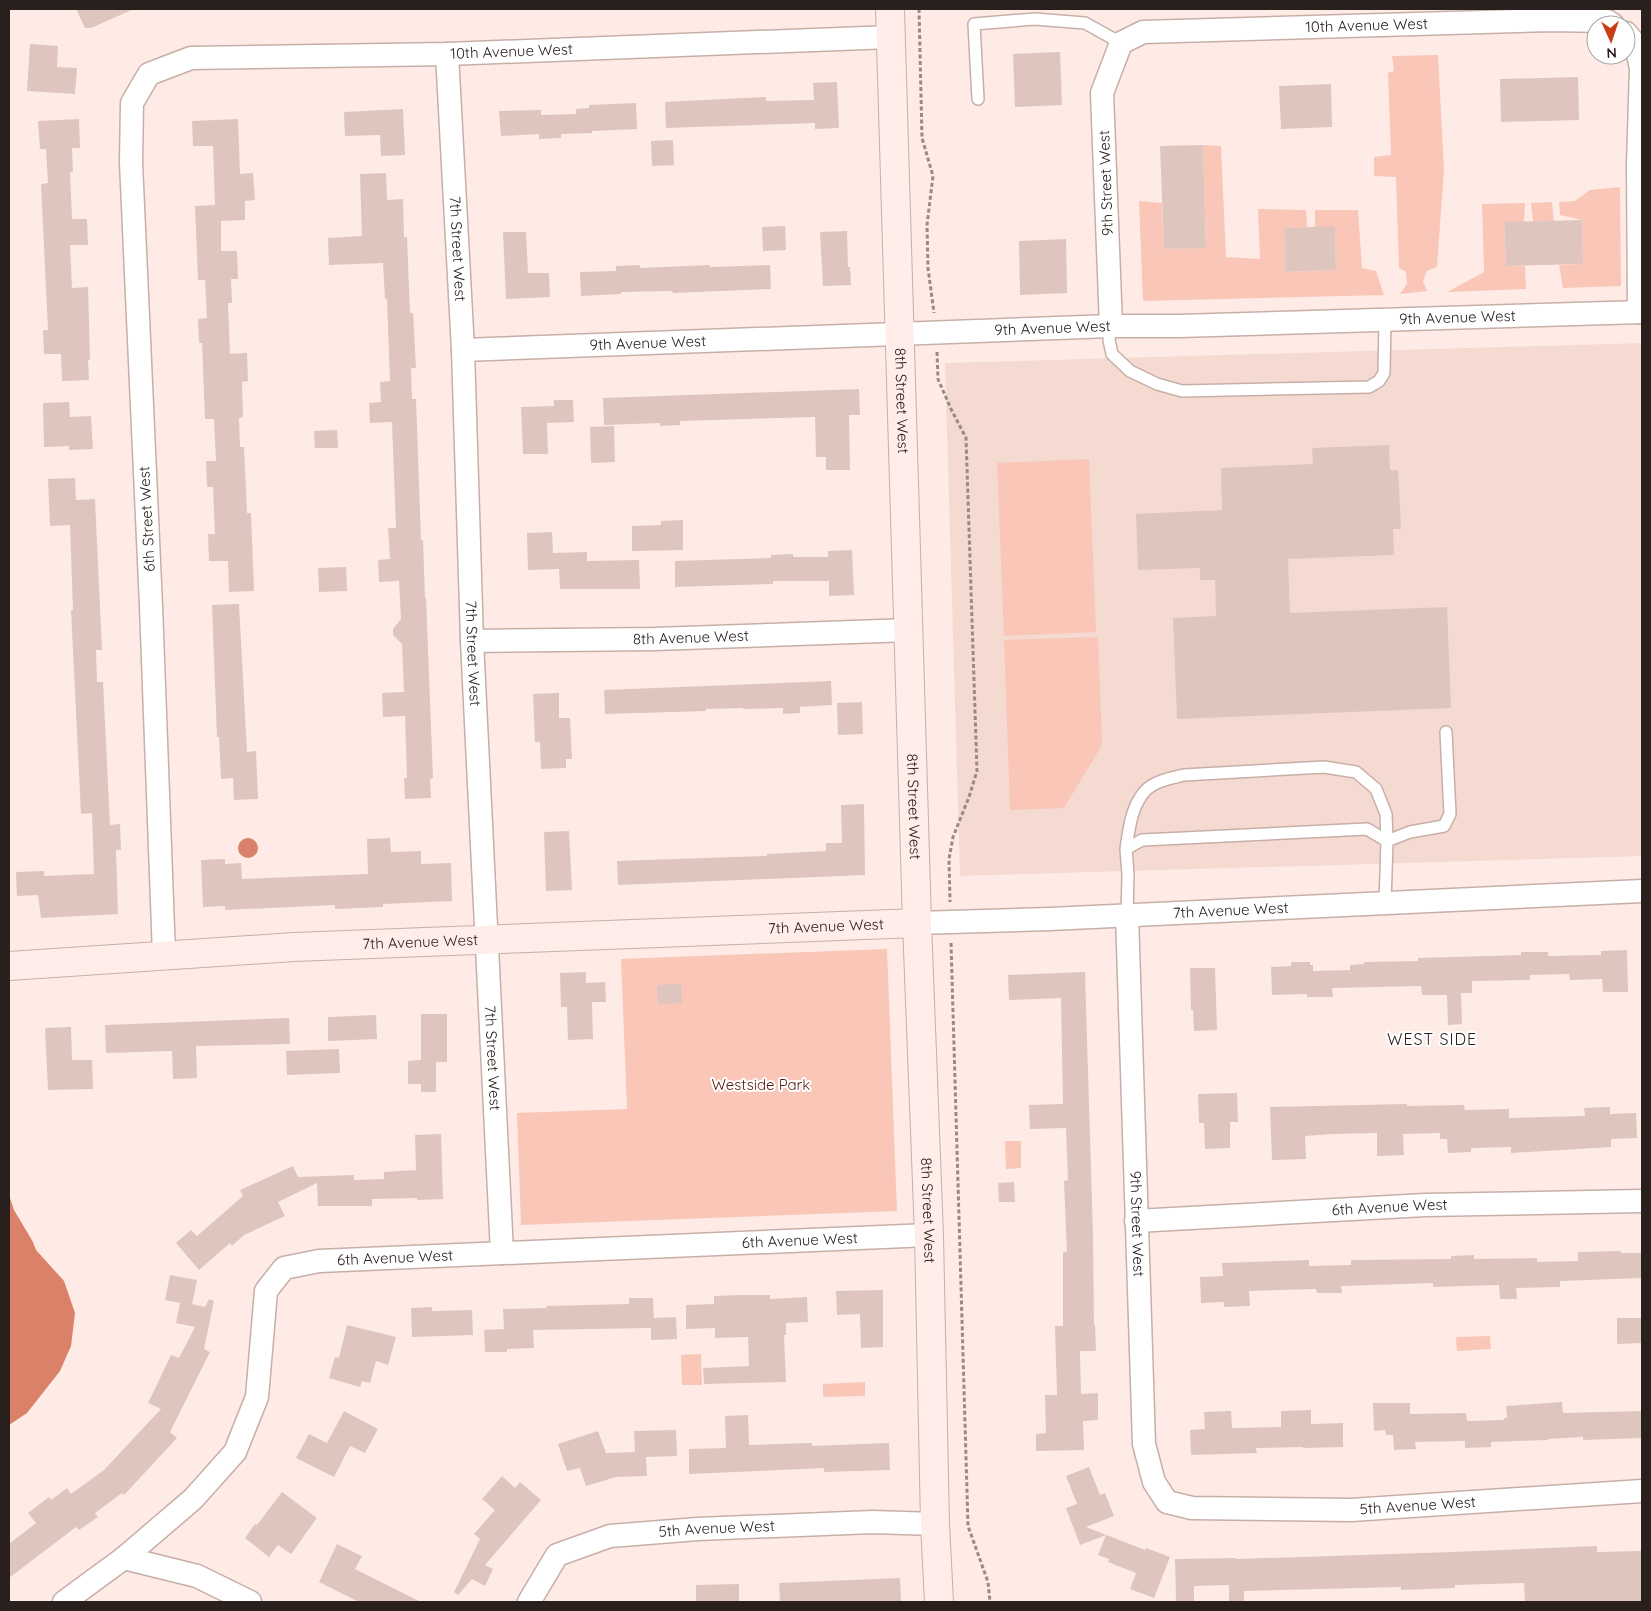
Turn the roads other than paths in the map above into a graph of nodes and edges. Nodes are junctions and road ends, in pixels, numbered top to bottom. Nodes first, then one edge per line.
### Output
1 (890, 9) edge
2 (1586, 21) edge
3 (891, 37) junction
4 (1121, 43) junction
5 (1636, 45) edge
6 (447, 54) junction
7 (142, 86) joint
8 (978, 99) dead end
9 (1641, 312) edge
10 (1385, 320) junction
11 (1111, 326) junction
12 (900, 334) junction
13 (463, 350) junction
14 (909, 630) junction
15 (472, 641) junction
16 (1446, 732) dead end
17 (1387, 842) junction
18 (1126, 849) junction
19 (1642, 891) edge
20 (1385, 904) junction
21 (1127, 915) junction
22 (917, 923) junction
23 (487, 939) junction
24 (164, 955) junction
25 (9, 966) edge
26 (1642, 1201) edge
27 (1136, 1221) junction
28 (930, 1234) junction
29 (502, 1253) junction
30 (1642, 1491) edge
31 (1192, 1508) joint
32 (935, 1524) junction
33 (124, 1558) junction
34 (64, 1602) edge
35 (250, 1602) edge
36 (529, 1602) edge
37 (939, 1602) edge

1 - 3 street, 8th Street West
2 - 4 street, 10th Avenue West
3 - 6 street, 10th Avenue West
3 - 12 street, 8th Street West
4 - 8 lane
4 - 11 street, 9th Street West
5 - 9 street
6 - 7 street, 10th Avenue West
6 - 13 street, 7th Street West
7 - 24 street, 6th Street West
9 - 10 street, 9th Avenue West
10 - 11 street, 9th Avenue West
10 - 11 lane
11 - 12 street, 9th Avenue West
12 - 13 street, 9th Avenue West
12 - 14 street, 8th Street West
13 - 15 street, 7th Street West
14 - 15 street, 8th Avenue West
14 - 22 street, 8th Street West
15 - 23 street, 7th Street West
16 - 17 lane
17 - 18 lane
17 - 18 lane
17 - 20 lane
18 - 21 lane
19 - 20 street, 7th Avenue West
20 - 21 street, 7th Avenue West
21 - 22 street, 7th Avenue West
21 - 27 street, 9th Street West
22 - 23 street, 7th Avenue West
22 - 28 street, 8th Street West
23 - 24 street, 7th Avenue West
23 - 29 street, 7th Street West
24 - 25 street, 7th Avenue West
26 - 27 street, 6th Avenue West
27 - 31 street, 9th Street West
28 - 29 street, 6th Avenue West
28 - 32 street, 8th Street West
29 - 33 street, 6th Avenue West
30 - 31 street, 5th Avenue West
32 - 36 street, 5th Avenue West
32 - 37 street, 8th Street West
33 - 34 street, 6th Avenue West
33 - 35 street

